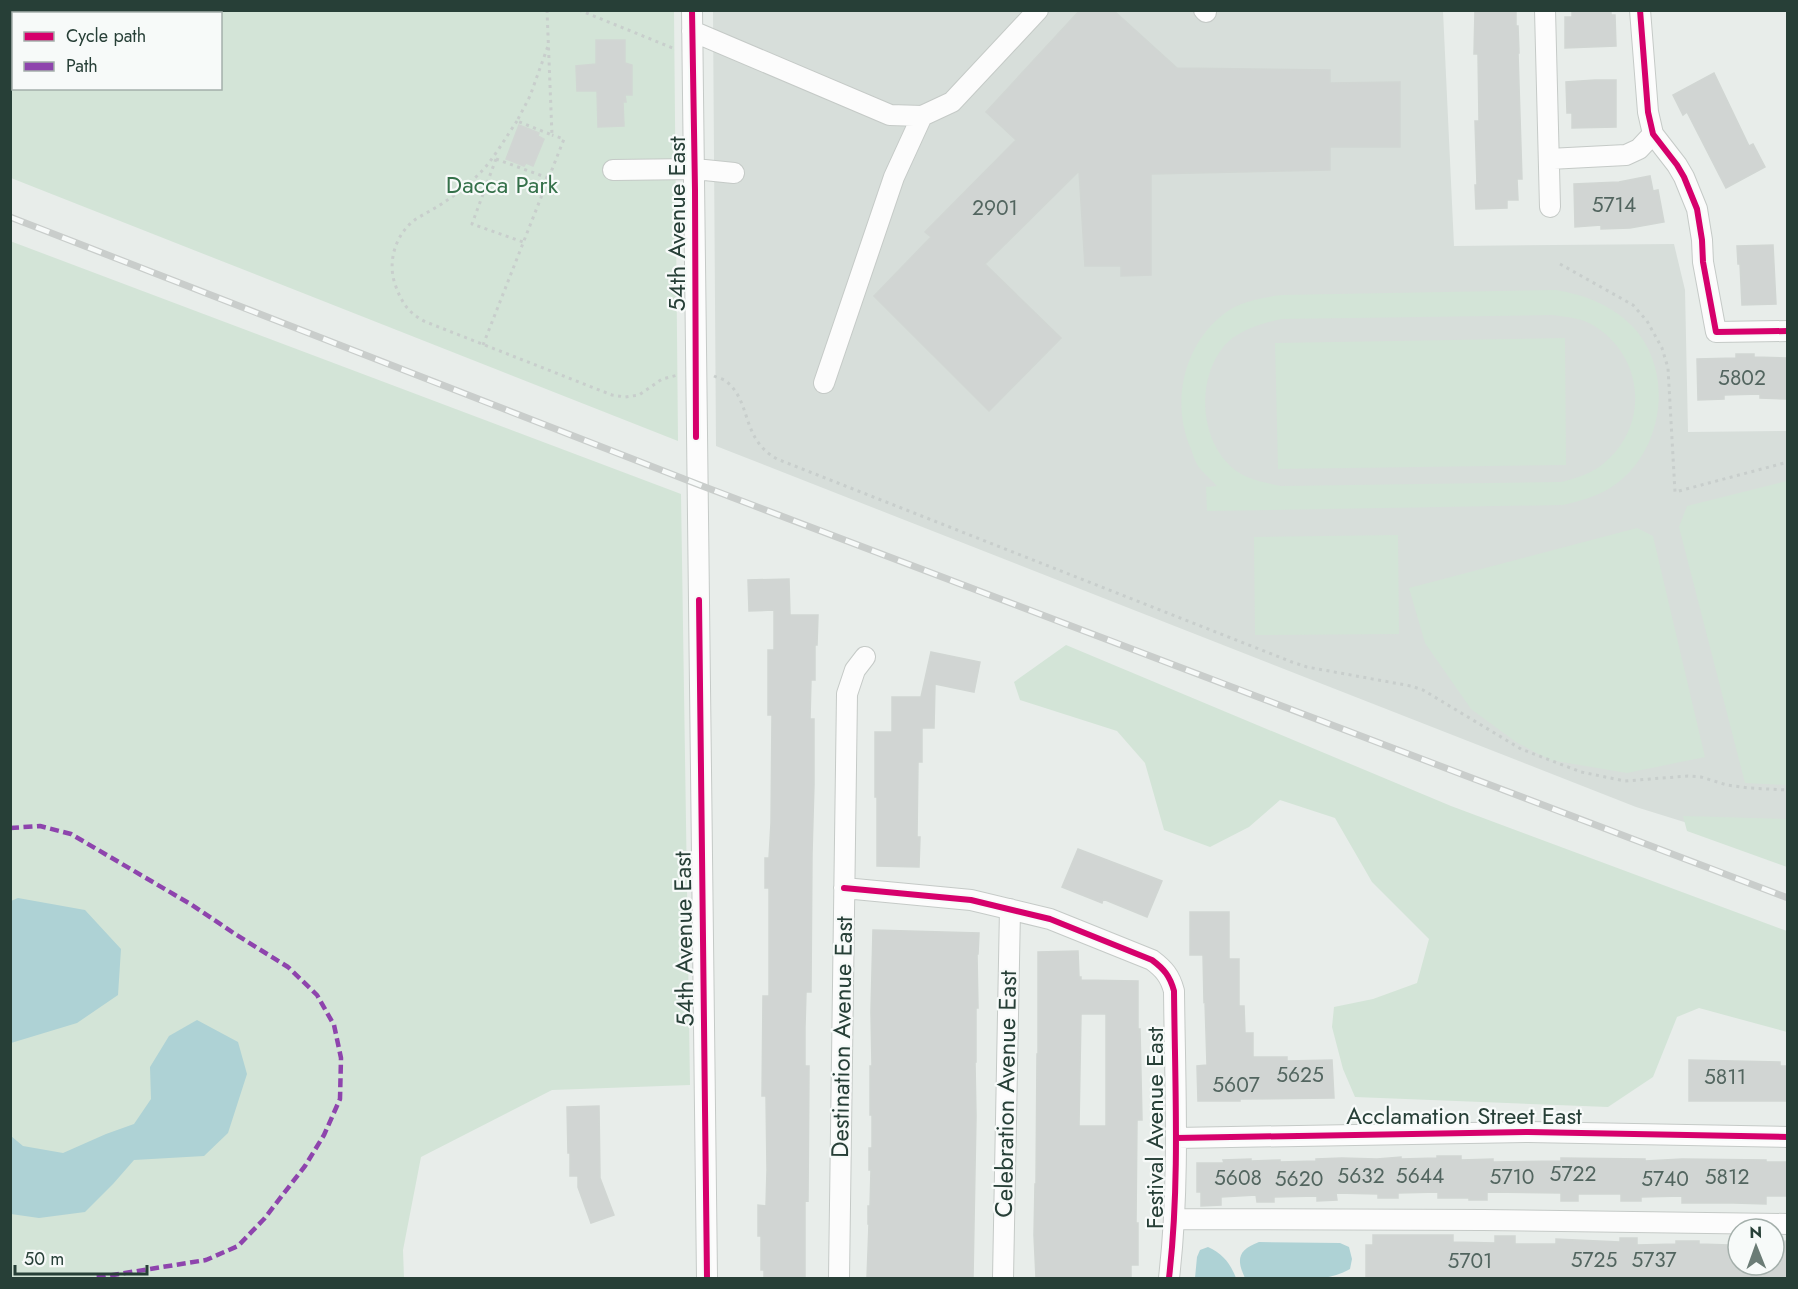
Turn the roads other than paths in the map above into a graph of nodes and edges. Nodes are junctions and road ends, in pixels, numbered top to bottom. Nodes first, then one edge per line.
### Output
1 (692, 10) edge
2 (1038, 10) edge
3 (1545, 10) edge
4 (1640, 10) edge
5 (692, 30) junction
6 (922, 116) junction
7 (1653, 134) junction
8 (1549, 159) junction
9 (695, 169) junction
10 (613, 170) dead end
11 (734, 173) dead end
12 (1550, 207) dead end
13 (1788, 331) edge
14 (824, 383) dead end
15 (866, 657) dead end
16 (844, 888) junction
17 (1010, 909) junction
18 (1176, 1137) junction
19 (1788, 1137) edge
20 (1174, 1219) junction
21 (1788, 1224) edge
22 (707, 1278) edge
23 (839, 1278) edge
24 (1003, 1278) edge
25 (1169, 1278) edge

1 - 5 street, 54th Avenue East
2 - 6 street
3 - 8 street
4 - 7 street
5 - 6 street
5 - 9 street, 54th Avenue East
6 - 14 street
7 - 8 street
7 - 13 street
8 - 12 street
9 - 10 street
9 - 11 street
9 - 22 street, 54th Avenue East
15 - 16 street, Destination Avenue East
16 - 17 street
16 - 23 street, Destination Avenue East
17 - 18 street, Festival Avenue East
17 - 24 street, Celebration Avenue East
18 - 19 street, Acclamation Street East
18 - 20 street, Festival Avenue East
20 - 21 street
20 - 25 street, Festival Avenue East

